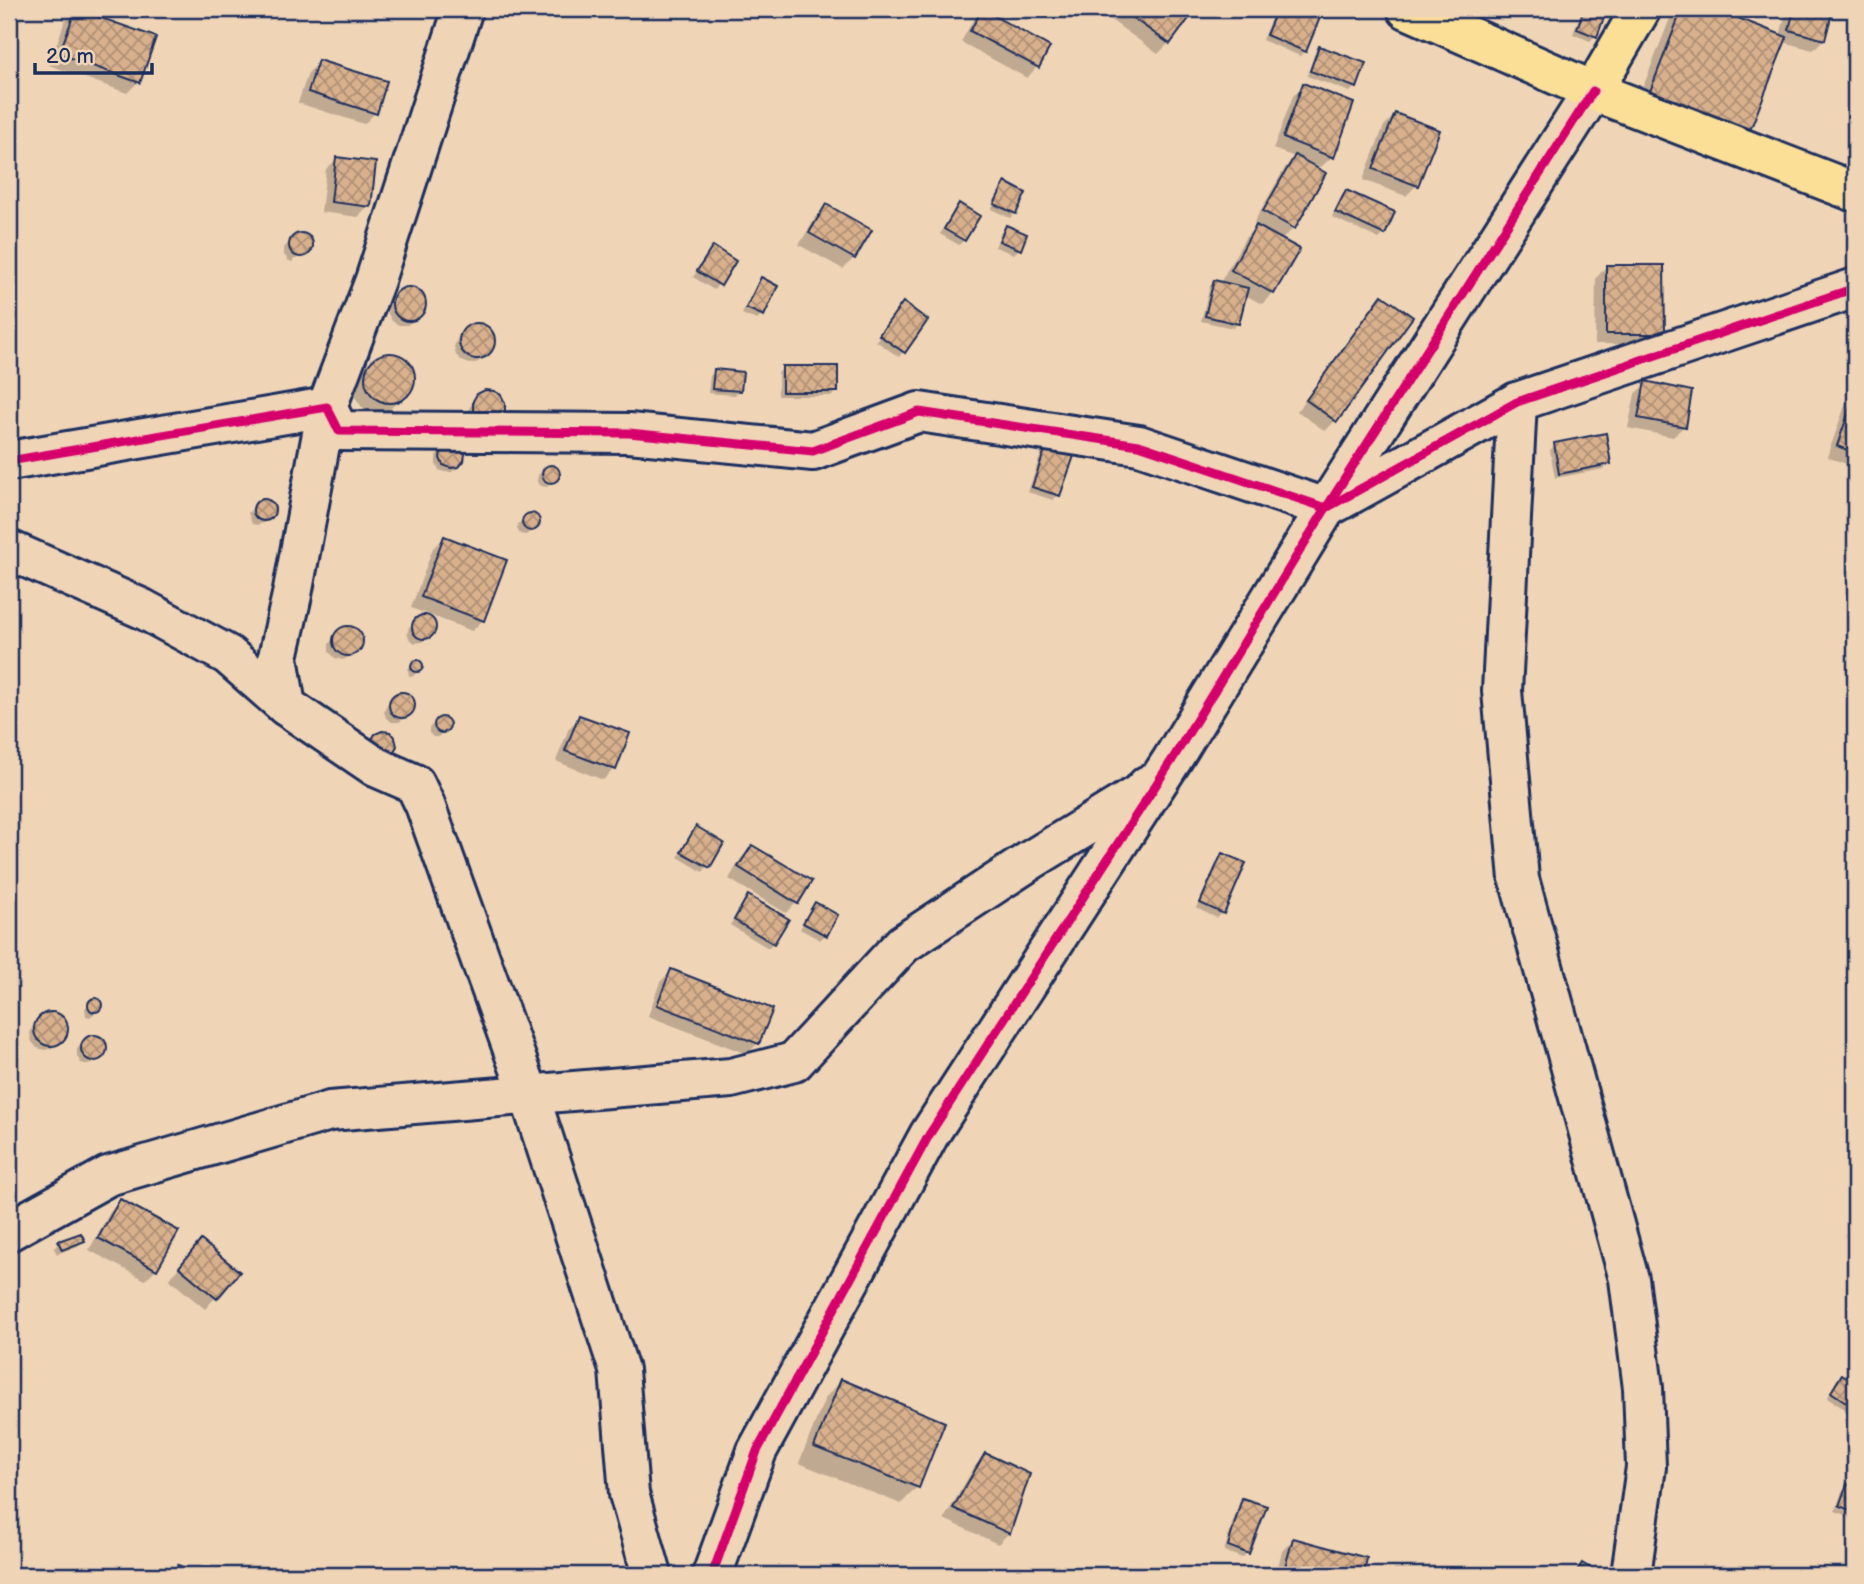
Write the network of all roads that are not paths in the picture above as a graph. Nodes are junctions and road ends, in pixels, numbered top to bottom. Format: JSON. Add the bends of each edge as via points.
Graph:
{"nodes":[{"id":1,"x":463,"y":9,"type":"edge"},
{"id":2,"x":1407,"y":9,"type":"edge"},
{"id":3,"x":1641,"y":9,"type":"edge"},
{"id":4,"x":1593,"y":91,"type":"junction"},
{"id":5,"x":1855,"y":192,"type":"edge"},
{"id":6,"x":1855,"y":288,"type":"edge"},
{"id":7,"x":1517,"y":402,"type":"junction"},
{"id":8,"x":327,"y":407,"type":"junction"},
{"id":9,"x":9,"y":461,"type":"edge"},
{"id":10,"x":1326,"y":508,"type":"junction"},
{"id":11,"x":9,"y":550,"type":"edge"},
{"id":12,"x":286,"y":706,"type":"junction"},
{"id":13,"x":1172,"y":760,"type":"junction"},
{"id":14,"x":528,"y":1094,"type":"junction"},
{"id":15,"x":108,"y":1176,"type":"junction"},
{"id":16,"x":9,"y":1217,"type":"edge"},
{"id":17,"x":9,"y":1231,"type":"edge"},
{"id":18,"x":652,"y":1575,"type":"edge"},
{"id":19,"x":712,"y":1575,"type":"edge"},
{"id":20,"x":1632,"y":1575,"type":"edge"}],
"edges":[{"from":1,"to":8,"type":"street","via":[[375,280]]},
{"from":2,"to":4,"type":"main road"},
{"from":3,"to":4,"type":"main road"},
{"from":4,"to":5,"type":"main road"},
{"from":4,"to":10,"type":"street"},
{"from":6,"to":7,"type":"street"},
{"from":7,"to":10,"type":"street"},
{"from":7,"to":20,"type":"street","via":[[1502,691],[1519,878],[1629,1279],[1643,1388],[1646,1467]]},
{"from":8,"to":9,"type":"street"},
{"from":8,"to":10,"type":"street","via":[[339,431],[629,433],[813,451],[919,412],[1139,445]]},
{"from":8,"to":12,"type":"street","via":[[278,657]]},
{"from":10,"to":13,"type":"street"},
{"from":11,"to":12,"type":"street","via":[[143,609],[228,654]]},
{"from":12,"to":14,"type":"street","via":[[376,767],[415,784]]},
{"from":13,"to":14,"type":"street","via":[[1139,794],[903,944],[793,1062],[731,1077]]},
{"from":13,"to":19,"type":"street","via":[[929,1136],[757,1451]]},
{"from":14,"to":15,"type":"street","via":[[330,1111]]},
{"from":14,"to":18,"type":"street","via":[[618,1370],[629,1494]]},
{"from":15,"to":16,"type":"street"},
{"from":15,"to":17,"type":"street"}]}
